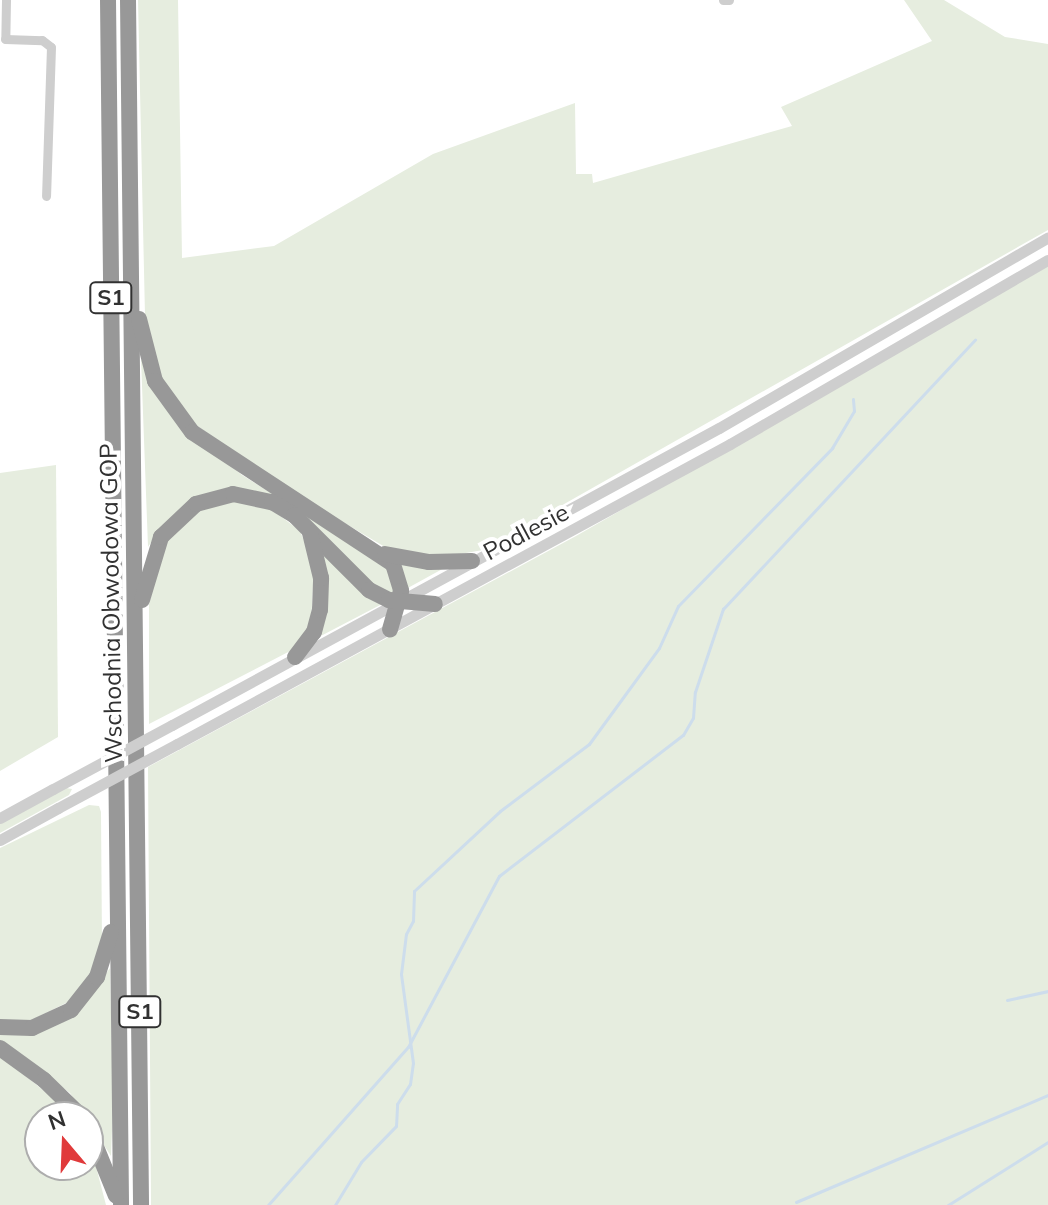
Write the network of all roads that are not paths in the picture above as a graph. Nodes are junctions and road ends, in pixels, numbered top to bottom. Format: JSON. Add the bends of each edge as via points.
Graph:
{"nodes":[{"id":1,"x":6,"y":0,"type":"edge"},
{"id":2,"x":108,"y":0,"type":"edge"},
{"id":3,"x":128,"y":0,"type":"edge"},
{"id":4,"x":46,"y":196,"type":"dead end"},
{"id":5,"x":1048,"y":237,"type":"edge"},
{"id":6,"x":1048,"y":260,"type":"edge"},
{"id":7,"x":131,"y":287,"type":"junction"},
{"id":8,"x":310,"y":531,"type":"junction"},
{"id":9,"x":385,"y":554,"type":"junction"},
{"id":10,"x":472,"y":561,"type":"junction"},
{"id":11,"x":399,"y":601,"type":"junction"},
{"id":12,"x":435,"y":604,"type":"junction"},
{"id":13,"x":390,"y":629,"type":"junction"},
{"id":14,"x":136,"y":633,"type":"junction"},
{"id":15,"x":295,"y":657,"type":"junction"},
{"id":16,"x":0,"y":818,"type":"edge"},
{"id":17,"x":0,"y":840,"type":"edge"},
{"id":18,"x":118,"y":903,"type":"junction"},
{"id":19,"x":0,"y":1027,"type":"edge"},
{"id":20,"x":0,"y":1048,"type":"edge"},
{"id":21,"x":67,"y":1101,"type":"edge"},
{"id":22,"x":104,"y":1166,"type":"edge"},
{"id":23,"x":120,"y":1205,"type":"edge"},
{"id":24,"x":141,"y":1205,"type":"edge"}],
"edges":[{"from":1,"to":4,"type":"street","via":[[5,39],[42,40],[51,47]]},
{"from":2,"to":18,"type":"highway","name":"Wschodnia Obwodowa GOP","number":"S1"},
{"from":3,"to":7,"type":"highway","name":"Wschodnia Obwodowa GOP","number":"S1"},
{"from":5,"to":10,"type":"street","name":"Podlesie","via":[[719,428]]},
{"from":6,"to":12,"type":"street","name":"Podlesie","via":[[730,444]]},
{"from":7,"to":9,"type":"highway","via":[[155,381],[181,421],[227,459]]},
{"from":7,"to":14,"type":"highway","name":"Wschodnia Obwodowa GOP","number":"S1"},
{"from":8,"to":11,"type":"highway","via":[[359,584]]},
{"from":8,"to":14,"type":"highway","via":[[283,508],[249,495],[223,495],[196,504],[155,549]]},
{"from":8,"to":15,"type":"highway","via":[[321,578],[320,610],[314,632]]},
{"from":9,"to":10,"type":"highway","via":[[429,562]]},
{"from":9,"to":11,"type":"highway","via":[[397,573]]},
{"from":10,"to":11,"type":"street","name":"Podlesie"},
{"from":11,"to":12,"type":"highway"},
{"from":11,"to":13,"type":"highway"},
{"from":11,"to":15,"type":"street","name":"Podlesie"},
{"from":12,"to":13,"type":"street","name":"Podlesie"},
{"from":13,"to":17,"type":"street","name":"Podlesie","bridge":true},
{"from":14,"to":24,"type":"highway","name":"Wschodnia Obwodowa GOP","number":"S1"},
{"from":15,"to":16,"type":"street","name":"Podlesie","bridge":true},
{"from":18,"to":19,"type":"highway","via":[[105,959],[85,997],[42,1025]]},
{"from":18,"to":23,"type":"highway","name":"Wschodnia Obwodowa GOP","number":"S1"},
{"from":20,"to":21,"type":"highway"},
{"from":22,"to":23,"type":"highway"}]}
